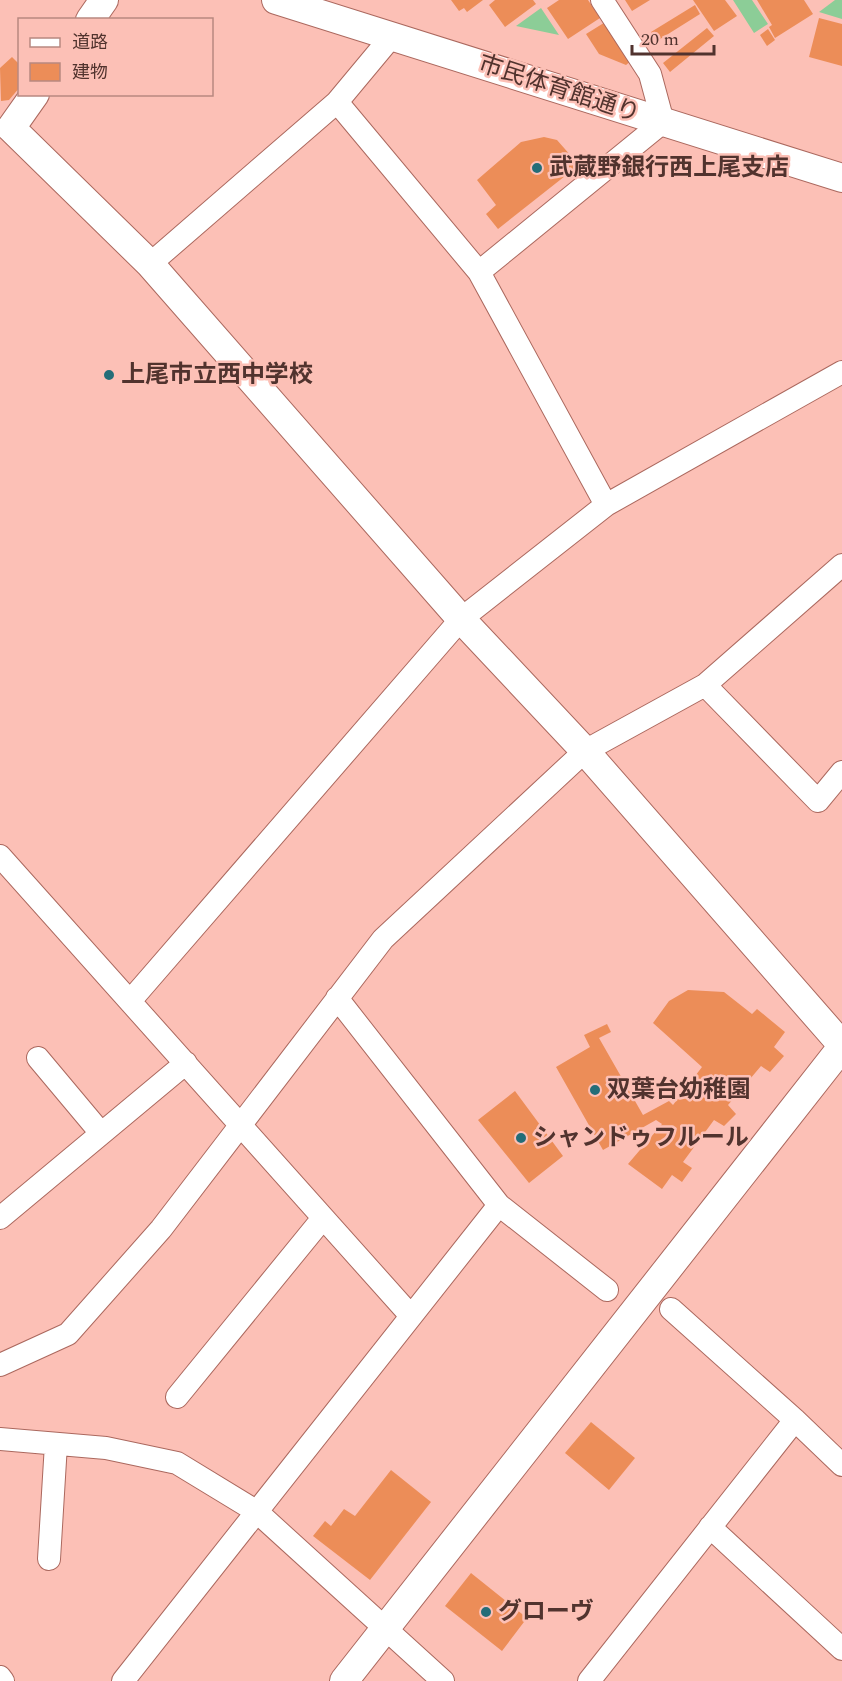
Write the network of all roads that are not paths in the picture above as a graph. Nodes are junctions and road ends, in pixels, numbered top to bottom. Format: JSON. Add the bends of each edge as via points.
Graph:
{"nodes":[{"id":1,"x":104,"y":0,"type":"edge"},
{"id":2,"x":276,"y":0,"type":"edge"},
{"id":3,"x":602,"y":0,"type":"edge"},
{"id":4,"x":91,"y":18,"type":"edge"},
{"id":5,"x":392,"y":36,"type":"junction"},
{"id":6,"x":33,"y":96,"type":"edge"},
{"id":7,"x":337,"y":102,"type":"junction"},
{"id":8,"x":5,"y":122,"type":"edge"},
{"id":9,"x":663,"y":122,"type":"junction"},
{"id":10,"x":842,"y":178,"type":"edge"},
{"id":11,"x":150,"y":264,"type":"junction"},
{"id":12,"x":479,"y":272,"type":"junction"},
{"id":13,"x":842,"y":372,"type":"edge"},
{"id":14,"x":606,"y":505,"type":"junction"},
{"id":15,"x":839,"y":572,"type":"edge"},
{"id":16,"x":460,"y":619,"type":"junction"},
{"id":17,"x":705,"y":685,"type":"junction"},
{"id":18,"x":585,"y":751,"type":"junction"},
{"id":19,"x":842,"y":772,"type":"edge"},
{"id":20,"x":0,"y":856,"type":"edge"},
{"id":21,"x":337,"y":998,"type":"junction"},
{"id":22,"x":130,"y":1000,"type":"junction"},
{"id":23,"x":842,"y":1046,"type":"edge"},
{"id":24,"x":39,"y":1058,"type":"dead end"},
{"id":25,"x":186,"y":1063,"type":"junction"},
{"id":26,"x":240,"y":1124,"type":"junction"},
{"id":27,"x":100,"y":1132,"type":"junction"},
{"id":28,"x":499,"y":1205,"type":"junction"},
{"id":29,"x":0,"y":1218,"type":"edge"},
{"id":30,"x":323,"y":1218,"type":"junction"},
{"id":31,"x":607,"y":1290,"type":"dead end"},
{"id":32,"x":671,"y":1309,"type":"dead end"},
{"id":33,"x":411,"y":1316,"type":"junction"},
{"id":34,"x":0,"y":1365,"type":"edge"},
{"id":35,"x":177,"y":1397,"type":"dead end"},
{"id":36,"x":795,"y":1420,"type":"junction"},
{"id":37,"x":0,"y":1438,"type":"edge"},
{"id":38,"x":56,"y":1444,"type":"junction"},
{"id":39,"x":842,"y":1465,"type":"edge"},
{"id":40,"x":256,"y":1511,"type":"junction"},
{"id":41,"x":710,"y":1527,"type":"junction"},
{"id":42,"x":49,"y":1559,"type":"dead end"},
{"id":43,"x":386,"y":1629,"type":"junction"},
{"id":44,"x":842,"y":1649,"type":"edge"},
{"id":45,"x":0,"y":1677,"type":"edge"},
{"id":46,"x":3,"y":1681,"type":"edge"},
{"id":47,"x":123,"y":1681,"type":"edge"},
{"id":48,"x":344,"y":1681,"type":"edge"},
{"id":49,"x":442,"y":1681,"type":"edge"},
{"id":50,"x":589,"y":1681,"type":"edge"}],
"edges":[{"from":1,"to":4,"type":"street"},
{"from":2,"to":5,"type":"street","name":"市民体育館通り"},
{"from":3,"to":9,"type":"street","via":[[650,74]]},
{"from":5,"to":7,"type":"street"},
{"from":5,"to":9,"type":"street","name":"市民体育館通り"},
{"from":6,"to":8,"type":"street"},
{"from":7,"to":11,"type":"street"},
{"from":7,"to":12,"type":"street"},
{"from":8,"to":11,"type":"street"},
{"from":9,"to":10,"type":"street","name":"市民体育館通り"},
{"from":9,"to":12,"type":"street"},
{"from":11,"to":16,"type":"street"},
{"from":12,"to":14,"type":"street"},
{"from":13,"to":14,"type":"street"},
{"from":14,"to":16,"type":"street"},
{"from":15,"to":17,"type":"street"},
{"from":16,"to":18,"type":"street"},
{"from":16,"to":22,"type":"street"},
{"from":17,"to":18,"type":"street"},
{"from":17,"to":19,"type":"street","via":[[818,801]]},
{"from":18,"to":21,"type":"street","via":[[383,939]]},
{"from":18,"to":23,"type":"street"},
{"from":20,"to":22,"type":"street"},
{"from":21,"to":26,"type":"street"},
{"from":21,"to":28,"type":"street"},
{"from":22,"to":25,"type":"street"},
{"from":23,"to":43,"type":"street"},
{"from":24,"to":27,"type":"street"},
{"from":25,"to":26,"type":"street"},
{"from":25,"to":27,"type":"street"},
{"from":26,"to":30,"type":"street"},
{"from":26,"to":34,"type":"street","via":[[161,1229],[68,1334]]},
{"from":27,"to":29,"type":"street"},
{"from":28,"to":31,"type":"street"},
{"from":28,"to":33,"type":"street"},
{"from":30,"to":33,"type":"street"},
{"from":30,"to":35,"type":"street"},
{"from":32,"to":36,"type":"street"},
{"from":33,"to":40,"type":"street"},
{"from":36,"to":39,"type":"street"},
{"from":36,"to":41,"type":"street"},
{"from":37,"to":38,"type":"street"},
{"from":38,"to":40,"type":"street","via":[[106,1448],[177,1463]]},
{"from":38,"to":42,"type":"street"},
{"from":40,"to":43,"type":"street"},
{"from":40,"to":47,"type":"street"},
{"from":41,"to":44,"type":"street"},
{"from":41,"to":50,"type":"street"},
{"from":43,"to":48,"type":"street"},
{"from":43,"to":49,"type":"street"},
{"from":45,"to":46,"type":"street"}]}
